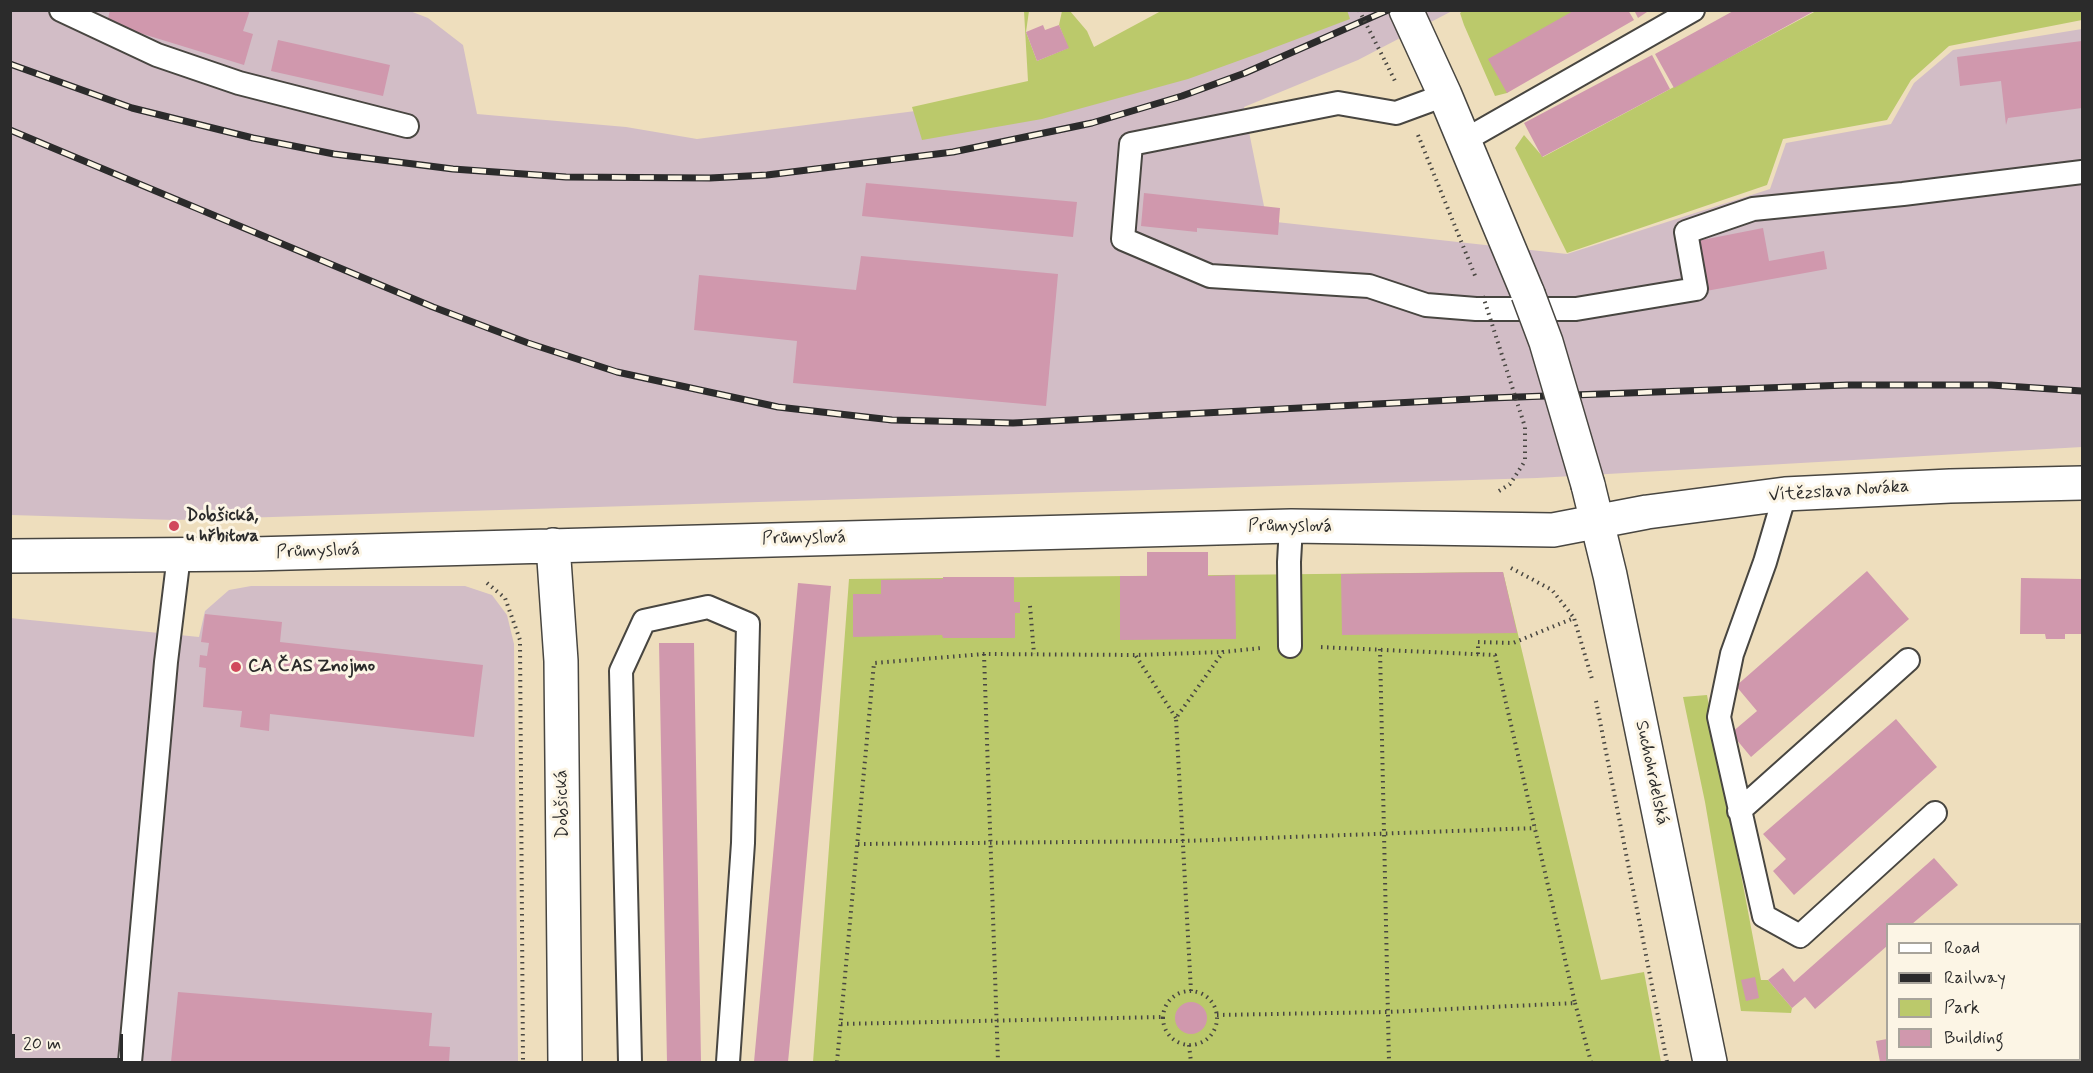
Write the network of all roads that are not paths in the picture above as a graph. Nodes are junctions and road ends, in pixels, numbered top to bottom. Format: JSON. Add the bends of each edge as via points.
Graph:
{"nodes":[{"id":1,"x":61,"y":10,"type":"edge"},
{"id":2,"x":1406,"y":10,"type":"edge"},
{"id":3,"x":1693,"y":10,"type":"edge"},
{"id":4,"x":1445,"y":95,"type":"junction"},
{"id":5,"x":407,"y":126,"type":"dead end"},
{"id":6,"x":1465,"y":140,"type":"junction"},
{"id":7,"x":2082,"y":172,"type":"edge"},
{"id":8,"x":2082,"y":483,"type":"edge"},
{"id":9,"x":1785,"y":494,"type":"junction"},
{"id":10,"x":1598,"y":523,"type":"junction"},
{"id":11,"x":1292,"y":526,"type":"junction"},
{"id":12,"x":553,"y":545,"type":"junction"},
{"id":13,"x":179,"y":555,"type":"junction"},
{"id":14,"x":10,"y":556,"type":"edge"},
{"id":15,"x":1290,"y":645,"type":"road end"},
{"id":16,"x":1908,"y":660,"type":"dead end"},
{"id":17,"x":1739,"y":811,"type":"junction"},
{"id":18,"x":1935,"y":813,"type":"dead end"},
{"id":19,"x":130,"y":1062,"type":"edge"},
{"id":20,"x":565,"y":1062,"type":"edge"},
{"id":21,"x":630,"y":1062,"type":"edge"},
{"id":22,"x":728,"y":1062,"type":"edge"},
{"id":23,"x":1710,"y":1062,"type":"edge"}],
"edges":[{"from":1,"to":5,"type":"lane","via":[[157,55],[239,83]]},
{"from":2,"to":4,"type":"street","name":"Suchohrdelská"},
{"from":3,"to":6,"type":"lane"},
{"from":4,"to":6,"type":"street","name":"Suchohrdelská"},
{"from":4,"to":7,"type":"lane","via":[[1396,113],[1338,103],[1131,144],[1124,239],[1210,276],[1369,286],[1426,305],[1466,309],[1576,309],[1696,289],[1686,232],[1753,209]]},
{"from":6,"to":10,"type":"street","name":"Suchohrdelská","bridge":true,"via":[[1528,294],[1566,407]]},
{"from":8,"to":9,"type":"street","name":"Vítězslava Nováka"},
{"from":9,"to":10,"type":"street","name":"Vítězslava Nováka","via":[[1647,512]]},
{"from":9,"to":17,"type":"lane","via":[[1732,654],[1719,717]]},
{"from":10,"to":11,"type":"street","name":"Průmyslová","via":[[1553,530]]},
{"from":10,"to":23,"type":"street","name":"Suchohrdelská"},
{"from":11,"to":12,"type":"street","name":"Průmyslová"},
{"from":11,"to":15,"type":"lane"},
{"from":12,"to":13,"type":"street","name":"Průmyslová"},
{"from":12,"to":20,"type":"street","name":"Dobšická","via":[[561,661]]},
{"from":13,"to":14,"type":"street","name":"Průmyslová"},
{"from":13,"to":19,"type":"lane"},
{"from":16,"to":17,"type":"lane"},
{"from":17,"to":18,"type":"lane","via":[[1764,916],[1800,936]]},
{"from":21,"to":22,"type":"lane","via":[[621,671],[644,621],[708,607],[748,624],[743,843]]}]}
